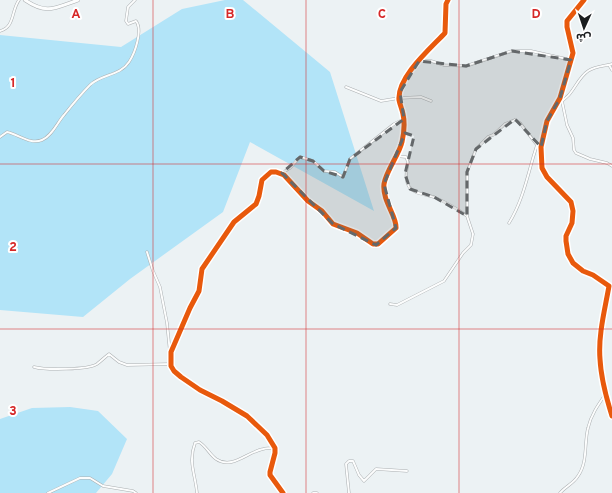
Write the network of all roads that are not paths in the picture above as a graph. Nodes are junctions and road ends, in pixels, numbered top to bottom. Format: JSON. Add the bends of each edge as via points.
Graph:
{"nodes":[{"id":1,"x":19,"y":0,"type":"edge"},
{"id":2,"x":25,"y":0,"type":"edge"},
{"id":3,"x":78,"y":0,"type":"edge"},
{"id":4,"x":135,"y":0,"type":"edge"},
{"id":5,"x":448,"y":0,"type":"edge"},
{"id":6,"x":584,"y":0,"type":"edge"},
{"id":7,"x":0,"y":31,"type":"edge"},
{"id":8,"x":419,"y":60,"type":"junction"},
{"id":9,"x":571,"y":60,"type":"junction"},
{"id":10,"x":611,"y":64,"type":"edge"},
{"id":11,"x":612,"y":70,"type":"edge"},
{"id":12,"x":346,"y":87,"type":"dead end"},
{"id":13,"x":399,"y":98,"type":"junction"},
{"id":14,"x":431,"y":101,"type":"dead end"},
{"id":15,"x":562,"y":101,"type":"junction"},
{"id":16,"x":557,"y":103,"type":"junction"},
{"id":17,"x":404,"y":119,"type":"junction"},
{"id":18,"x":0,"y":137,"type":"edge"},
{"id":19,"x":537,"y":145,"type":"junction"},
{"id":20,"x":541,"y":147,"type":"junction"},
{"id":21,"x":396,"y":156,"type":"junction"},
{"id":22,"x":612,"y":166,"type":"edge"},
{"id":23,"x":282,"y":173,"type":"junction"},
{"id":24,"x":467,"y":216,"type":"junction"},
{"id":25,"x":509,"y":223,"type":"dead end"},
{"id":26,"x":147,"y":252,"type":"dead end"},
{"id":27,"x":390,"y":304,"type":"dead end"},
{"id":28,"x":171,"y":362,"type":"junction"},
{"id":29,"x":34,"y":367,"type":"dead end"},
{"id":30,"x":605,"y":394,"type":"junction"},
{"id":31,"x":612,"y":416,"type":"edge"},
{"id":32,"x":275,"y":448,"type":"junction"},
{"id":33,"x":407,"y":471,"type":"dead end"},
{"id":34,"x":48,"y":493,"type":"edge"},
{"id":35,"x":136,"y":493,"type":"edge"},
{"id":36,"x":197,"y":493,"type":"edge"},
{"id":37,"x":283,"y":493,"type":"edge"},
{"id":38,"x":313,"y":493,"type":"edge"},
{"id":39,"x":317,"y":493,"type":"edge"},
{"id":40,"x":349,"y":493,"type":"edge"},
{"id":41,"x":560,"y":493,"type":"edge"}],
"edges":[{"from":1,"to":7,"type":"street","via":[[10,25]]},
{"from":2,"to":3,"type":"street","via":[[40,8],[50,9]]},
{"from":4,"to":18,"type":"street","via":[[128,7],[126,21],[128,24],[136,21],[139,32],[127,66],[92,84],[44,140],[32,141],[7,132]]},
{"from":5,"to":8,"type":"street","via":[[445,33]]},
{"from":6,"to":9,"type":"street","via":[[567,21]]},
{"from":8,"to":9,"type":"street","via":[[466,66],[512,51]]},
{"from":8,"to":13,"type":"street","via":[[404,82]]},
{"from":9,"to":16,"type":"street"},
{"from":10,"to":11,"type":"street"},
{"from":10,"to":15,"type":"street","via":[[587,72]]},
{"from":12,"to":13,"type":"street","via":[[381,101]]},
{"from":13,"to":14,"type":"street","via":[[421,97]]},
{"from":13,"to":17,"type":"street"},
{"from":15,"to":16,"type":"street"},
{"from":15,"to":22,"type":"street","via":[[576,154]]},
{"from":16,"to":20,"type":"street","via":[[547,120]]},
{"from":17,"to":21,"type":"street","via":[[402,144]]},
{"from":17,"to":23,"type":"street","via":[[350,159],[343,177],[335,172],[324,171],[313,161],[300,157]]},
{"from":19,"to":20,"type":"street"},
{"from":19,"to":24,"type":"street","via":[[520,123],[513,120],[488,137],[476,149],[467,172]]},
{"from":19,"to":25,"type":"street","via":[[522,198]]},
{"from":20,"to":30,"type":"street","via":[[544,173],[571,202],[572,223],[566,236],[568,254],[573,263],[608,286],[599,358]]},
{"from":21,"to":23,"type":"street","via":[[384,184],[386,200],[396,228],[376,245],[370,244],[357,233],[333,224]]},
{"from":21,"to":24,"type":"street","via":[[406,157],[408,162],[405,174],[410,189],[434,197]]},
{"from":23,"to":28,"type":"street","via":[[271,172],[262,180],[256,204],[234,222],[202,269],[199,292],[180,329],[171,352]]},
{"from":24,"to":27,"type":"street","via":[[473,234],[471,245],[444,281],[397,305]]},
{"from":26,"to":28,"type":"street","via":[[160,287]]},
{"from":28,"to":29,"type":"street","via":[[127,365],[109,354],[96,365],[78,368]]},
{"from":28,"to":32,"type":"street","via":[[174,371],[194,386],[246,416],[267,435]]},
{"from":30,"to":31,"type":"street"},
{"from":30,"to":41,"type":"street","via":[[588,427],[586,454],[579,476]]},
{"from":32,"to":36,"type":"street","via":[[263,449],[231,463],[224,463],[215,459],[205,446],[199,442],[195,443],[191,463]]},
{"from":32,"to":37,"type":"street","via":[[270,475]]},
{"from":33,"to":40,"type":"street","via":[[376,470],[364,481],[353,461],[349,461],[346,464]]},
{"from":34,"to":35,"type":"street","via":[[80,478],[90,478],[103,486]]},
{"from":38,"to":39,"type":"street"}]}
